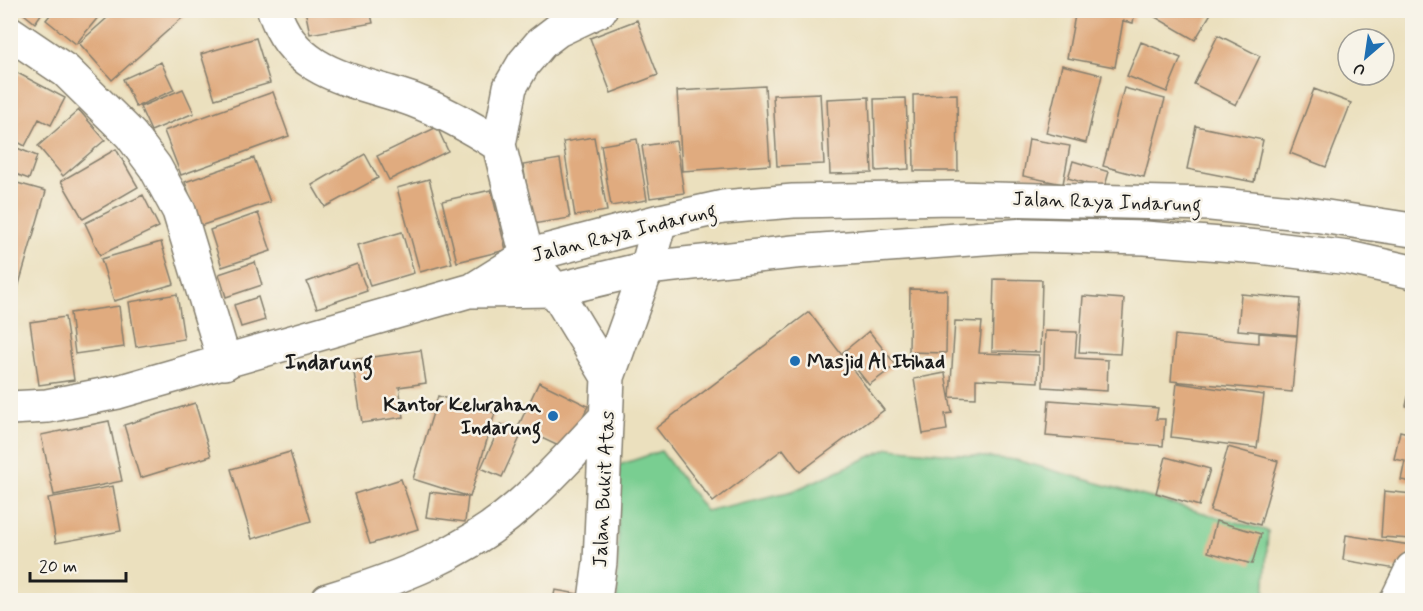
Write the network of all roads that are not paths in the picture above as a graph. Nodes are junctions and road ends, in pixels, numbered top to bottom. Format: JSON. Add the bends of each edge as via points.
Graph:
{"nodes":[{"id":1,"x":274,"y":10,"type":"edge"},
{"id":2,"x":600,"y":10,"type":"edge"},
{"id":3,"x":10,"y":33,"type":"edge"},
{"id":4,"x":499,"y":145,"type":"junction"},
{"id":5,"x":660,"y":221,"type":"junction"},
{"id":6,"x":1413,"y":230,"type":"edge"},
{"id":7,"x":527,"y":256,"type":"junction"},
{"id":8,"x":647,"y":267,"type":"junction"},
{"id":9,"x":1413,"y":272,"type":"edge"},
{"id":10,"x":555,"y":290,"type":"junction"},
{"id":11,"x":470,"y":291,"type":"junction"},
{"id":12,"x":225,"y":363,"type":"junction"},
{"id":13,"x":608,"y":377,"type":"junction"},
{"id":14,"x":10,"y":408,"type":"edge"},
{"id":15,"x":607,"y":416,"type":"junction"},
{"id":16,"x":1413,"y":569,"type":"edge"},
{"id":17,"x":328,"y":600,"type":"edge"},
{"id":18,"x":595,"y":600,"type":"edge"},
{"id":19,"x":1397,"y":600,"type":"edge"}],
"edges":[{"from":1,"to":4,"type":"main road","via":[[290,44],[309,62],[331,74],[457,118]]},
{"from":2,"to":4,"type":"main road","via":[[558,30],[524,63],[510,87]]},
{"from":3,"to":12,"type":"main road","via":[[66,71],[131,135],[155,167],[179,211]]},
{"from":4,"to":7,"type":"main road"},
{"from":5,"to":6,"type":"main road","name":"Jalan Raya Indarung","via":[[723,207],[793,201],[953,198],[1211,204]]},
{"from":5,"to":7,"type":"main road","name":"Jalan Raya Indarung"},
{"from":5,"to":8,"type":"main road"},
{"from":7,"to":10,"type":"main road"},
{"from":7,"to":11,"type":"main road","name":"Jalan Raya Indarung"},
{"from":8,"to":9,"type":"main road","name":"Jalan Raya Indarung","via":[[1026,235],[1145,238],[1259,247],[1349,258]]},
{"from":8,"to":10,"type":"main road","name":"Jalan Raya Indarung"},
{"from":8,"to":13,"type":"main road"},
{"from":10,"to":11,"type":"main road","name":"Jalan Raya Indarung"},
{"from":10,"to":13,"type":"main road"},
{"from":11,"to":12,"type":"main road"},
{"from":12,"to":14,"type":"main road","via":[[117,392],[47,406]]},
{"from":13,"to":15,"type":"main road","name":"Jalan Bukit Atas"},
{"from":15,"to":17,"type":"main road","via":[[520,506],[484,533],[406,574]]},
{"from":15,"to":18,"type":"main road","name":"Jalan Bukit Atas"},
{"from":16,"to":19,"type":"main road"}]}
